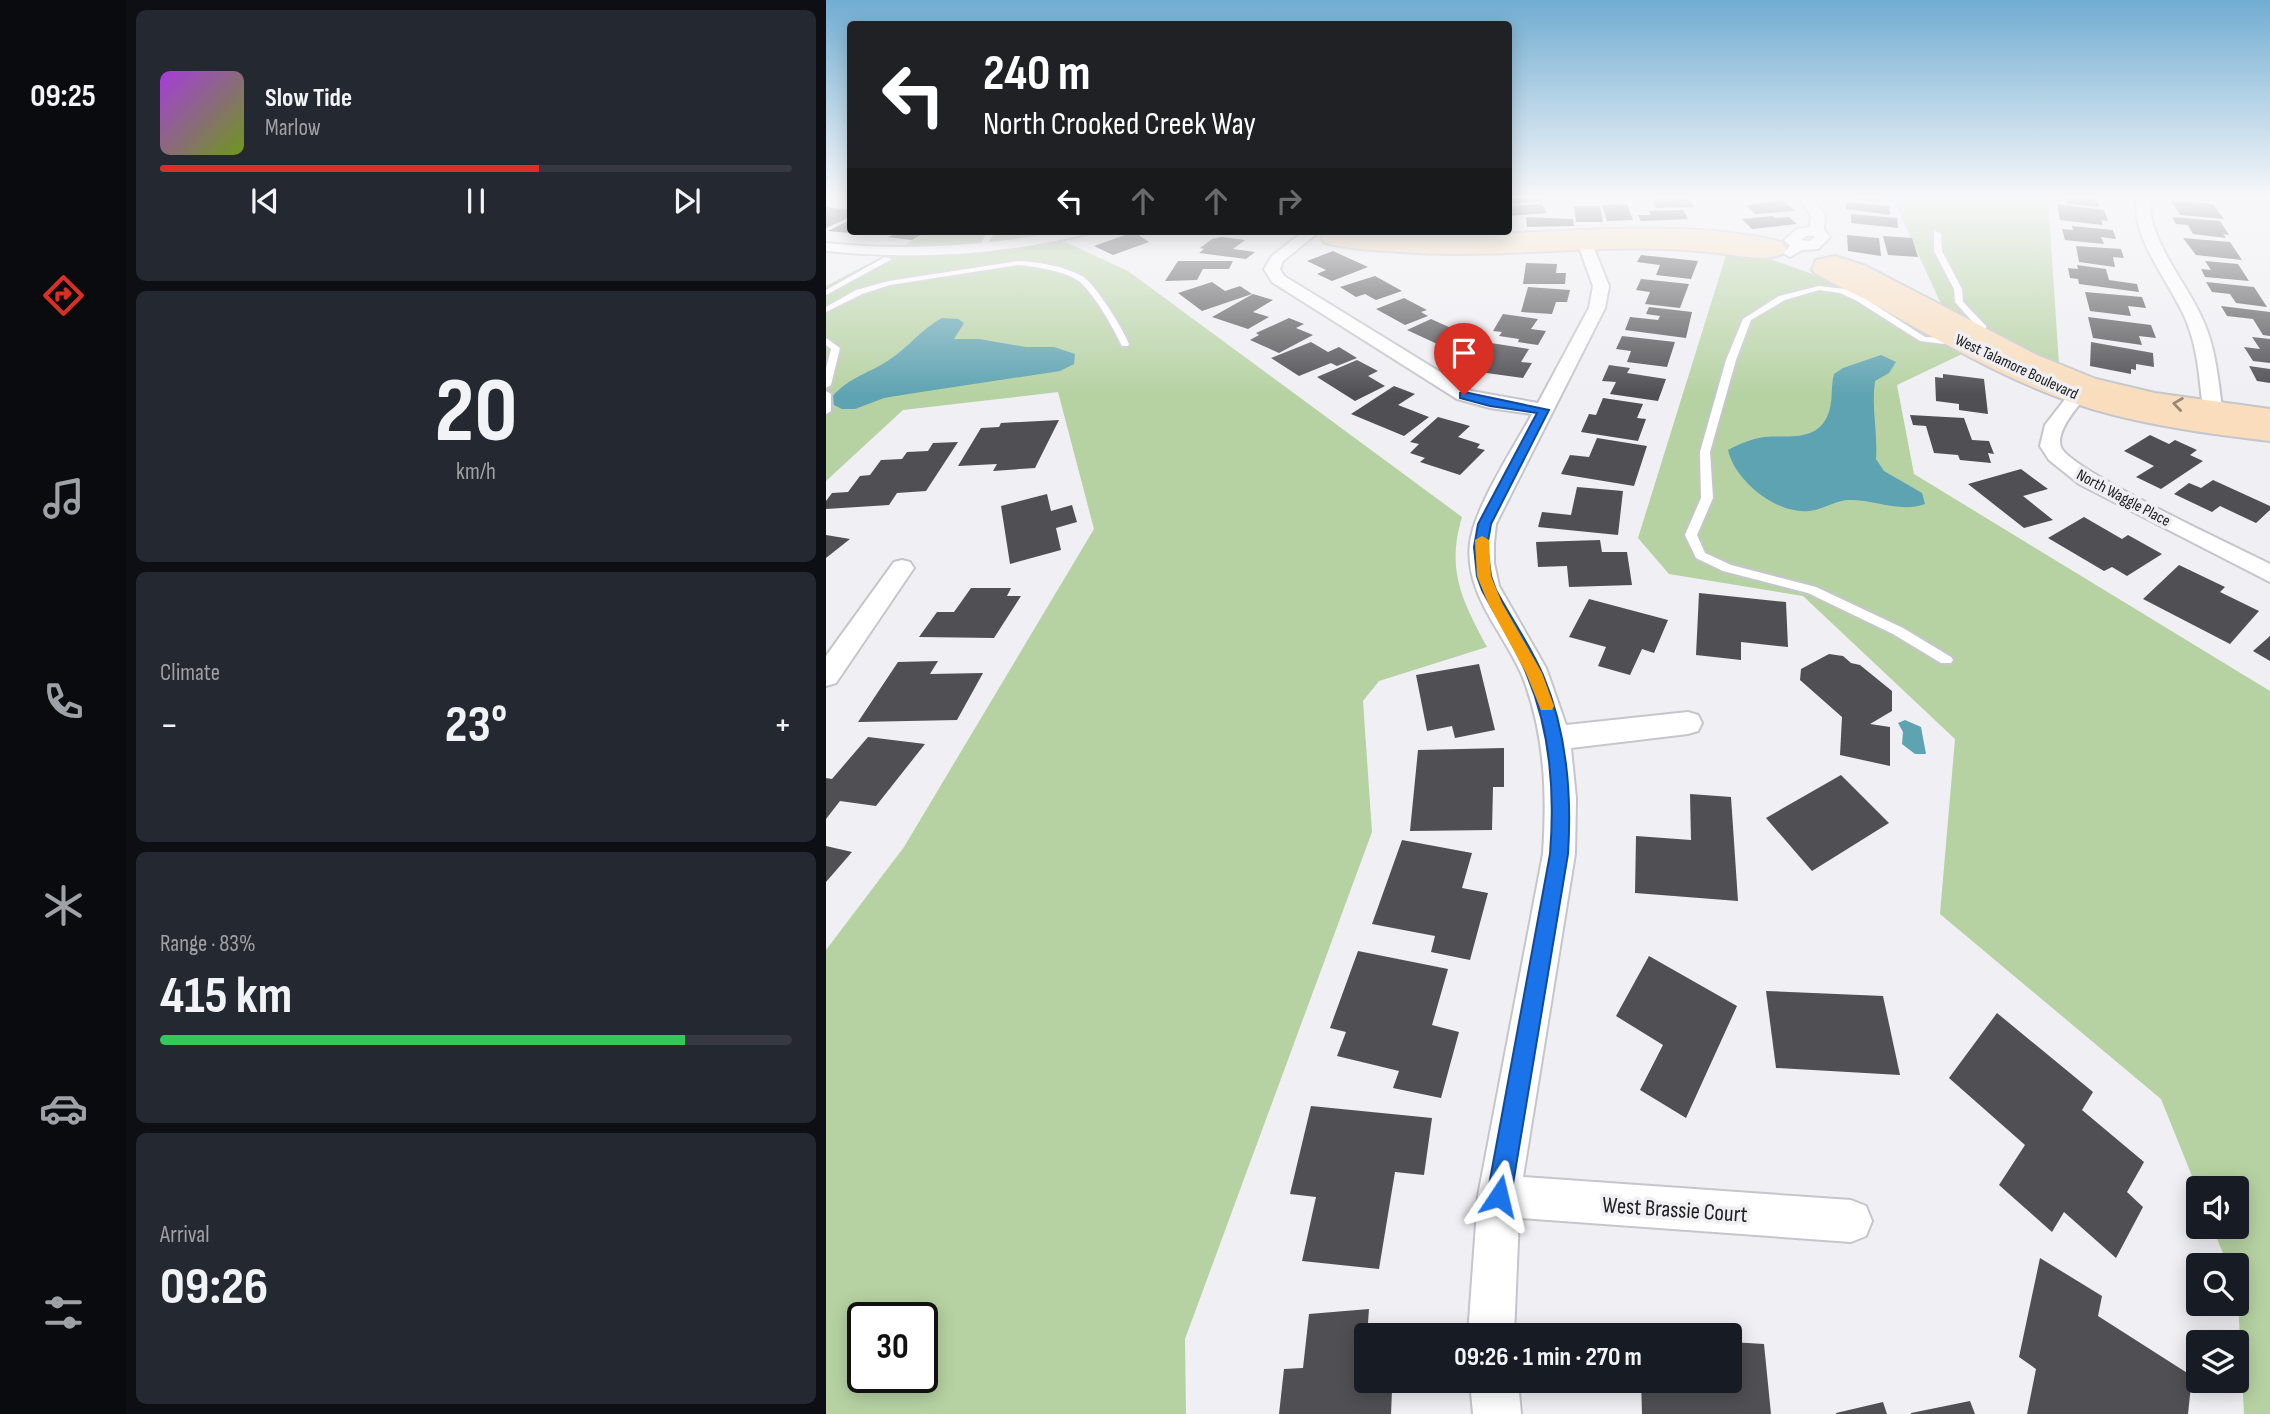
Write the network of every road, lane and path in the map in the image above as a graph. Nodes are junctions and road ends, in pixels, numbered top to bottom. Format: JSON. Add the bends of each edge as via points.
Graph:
{"nodes":[{"id":1,"x":881,"y":263,"type":"edge"},
{"id":2,"x":1274,"y":263,"type":"edge"},
{"id":3,"x":1592,"y":263,"type":"edge"},
{"id":4,"x":1838,"y":263,"type":"edge"},
{"id":5,"x":1944,"y":263,"type":"edge"},
{"id":6,"x":2165,"y":263,"type":"edge"},
{"id":7,"x":826,"y":293,"type":"edge"},
{"id":8,"x":826,"y":310,"type":"edge"},
{"id":9,"x":1983,"y":328,"type":"dead end"},
{"id":10,"x":826,"y":341,"type":"edge"},
{"id":11,"x":1944,"y":341,"type":"dead end"},
{"id":12,"x":1125,"y":344,"type":"dead end"},
{"id":13,"x":826,"y":385,"type":"edge"},
{"id":14,"x":2083,"y":390,"type":"junction"},
{"id":15,"x":826,"y":394,"type":"edge"},
{"id":16,"x":1544,"y":410,"type":"junction"},
{"id":17,"x":826,"y":411,"type":"edge"},
{"id":18,"x":2270,"y":416,"type":"edge"},
{"id":19,"x":2213,"y":417,"type":"junction"},
{"id":20,"x":2270,"y":433,"type":"edge"},
{"id":21,"x":902,"y":568,"type":"dead end"},
{"id":22,"x":2270,"y":574,"type":"edge"},
{"id":23,"x":1945,"y":660,"type":"dead end"},
{"id":24,"x":826,"y":676,"type":"edge"},
{"id":25,"x":1688,"y":723,"type":"dead end"},
{"id":26,"x":1555,"y":738,"type":"junction"},
{"id":27,"x":1499,"y":1196,"type":"junction"},
{"id":28,"x":1851,"y":1221,"type":"dead end"},
{"id":29,"x":1492,"y":1323,"type":"edge"},
{"id":30,"x":1495,"y":1393,"type":"edge"},
{"id":31,"x":1497,"y":1414,"type":"edge"}],
"edges":[{"from":1,"to":7,"type":"lane"},
{"from":2,"to":16,"type":"street","via":[[1278,279],[1464,395]]},
{"from":3,"to":16,"type":"street","via":[[1601,286],[1597,308]]},
{"from":4,"to":14,"type":"street","name":"West Talamore Boulevard"},
{"from":5,"to":9,"type":"lane","via":[[1958,289],[1959,302]]},
{"from":6,"to":19,"type":"street","via":[[2197,326]]},
{"from":8,"to":12,"type":"lane","via":[[889,282],[1017,263],[1039,264],[1082,279],[1118,327]]},
{"from":10,"to":13,"type":"lane","via":[[836,348]]},
{"from":11,"to":23,"type":"lane","via":[[1923,339],[1860,299],[1819,288],[1782,298],[1747,319],[1705,452],[1707,498],[1690,535],[1700,555],[1727,568],[1812,590],[1898,631]]},
{"from":14,"to":19,"type":"street","name":"West Talamore Boulevard"},
{"from":14,"to":22,"type":"street","name":"North Waggle Place","via":[[2054,425],[2050,446],[2056,456],[2087,479]]},
{"from":15,"to":17,"type":"lane"},
{"from":16,"to":26,"type":"street","via":[[1485,524],[1481,547],[1484,576],[1534,673]]},
{"from":18,"to":19,"type":"street","name":"West Talamore Boulevard"},
{"from":19,"to":20,"type":"street","name":"West Talamore Boulevard"},
{"from":21,"to":24,"type":"street"},
{"from":25,"to":26,"type":"street"},
{"from":26,"to":27,"type":"street","via":[[1562,817],[1559,854]]},
{"from":27,"to":28,"type":"street","name":"West Brassie Court"},
{"from":27,"to":29,"type":"street"},
{"from":30,"to":31,"type":"street"}]}
